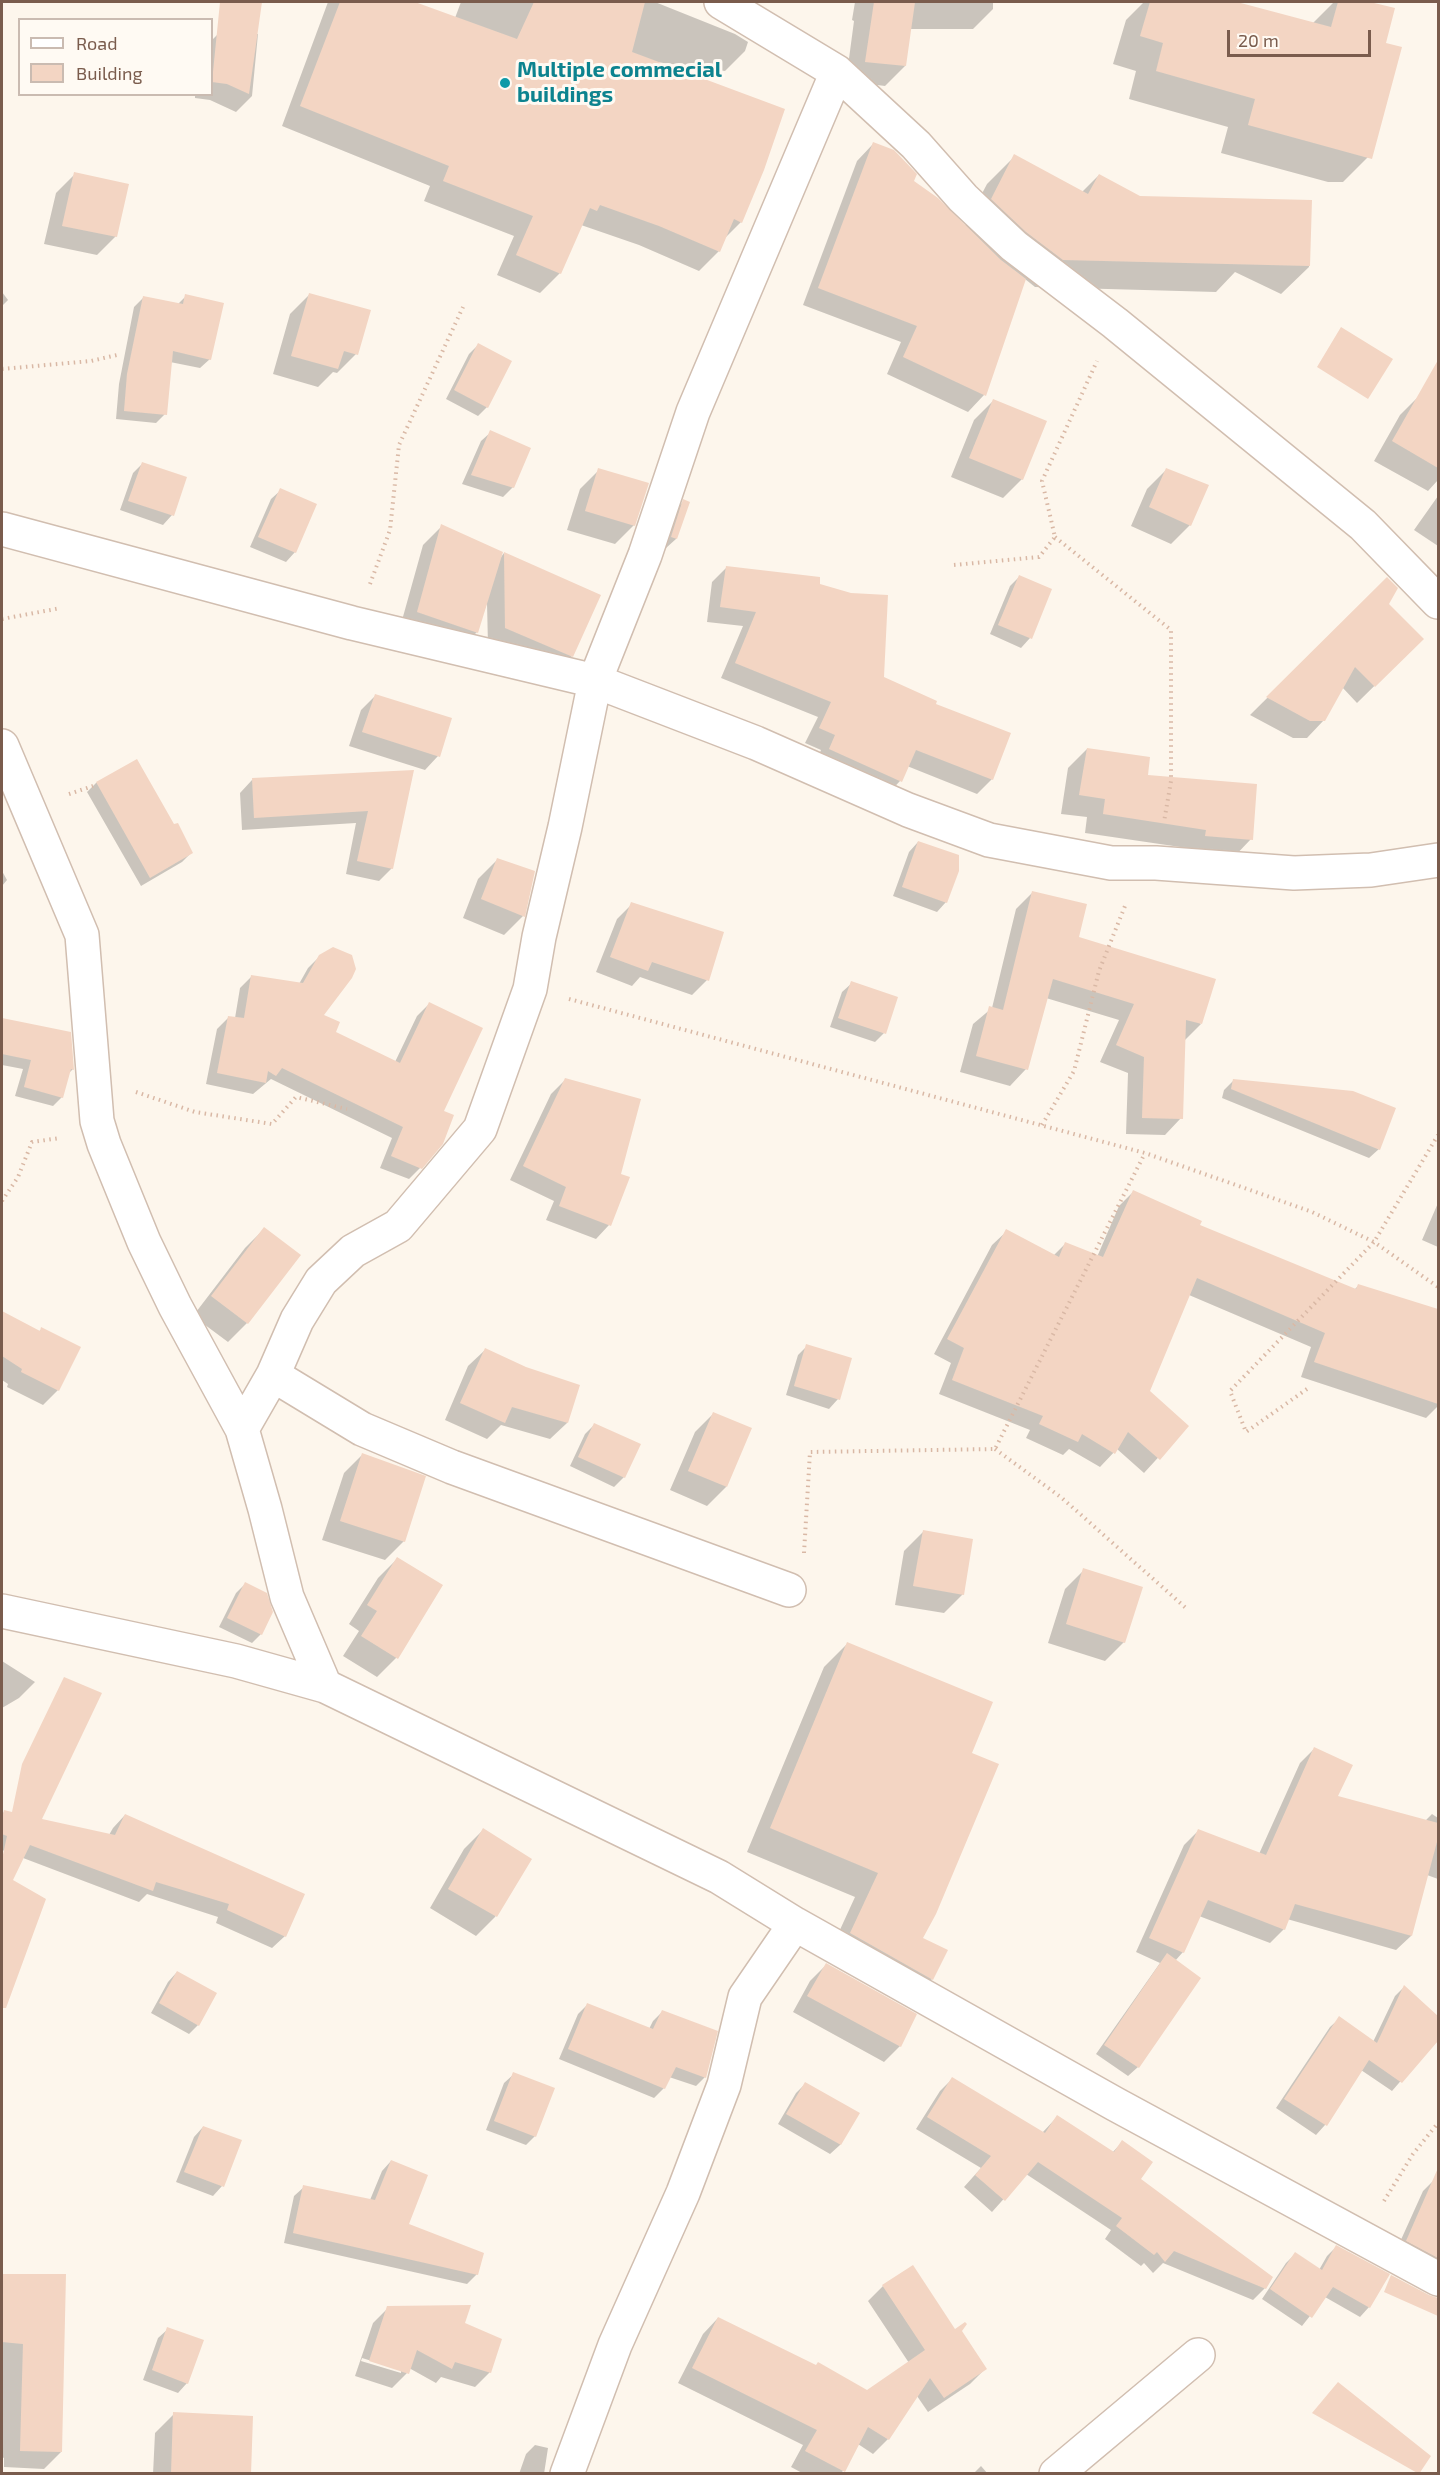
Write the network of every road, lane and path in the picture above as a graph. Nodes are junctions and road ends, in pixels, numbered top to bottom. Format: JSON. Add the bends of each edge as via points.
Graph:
{"nodes":[{"id":1,"x":721,"y":2,"type":"edge"},
{"id":2,"x":837,"y":72,"type":"junction"},
{"id":3,"x":463,"y":307,"type":"dead end"},
{"id":4,"x":1115,"y":323,"type":"junction"},
{"id":5,"x":117,"y":355,"type":"dead end"},
{"id":6,"x":2,"y":369,"type":"edge"},
{"id":7,"x":2,"y":529,"type":"edge"},
{"id":8,"x":1055,"y":537,"type":"junction"},
{"id":9,"x":954,"y":565,"type":"dead end"},
{"id":10,"x":1438,"y":602,"type":"edge"},
{"id":11,"x":61,"y":608,"type":"dead end"},
{"id":12,"x":2,"y":618,"type":"edge"},
{"id":13,"x":352,"y":623,"type":"junction"},
{"id":14,"x":595,"y":681,"type":"junction"},
{"id":15,"x":2,"y":746,"type":"edge"},
{"id":16,"x":1438,"y":860,"type":"edge"},
{"id":17,"x":1156,"y":863,"type":"junction"},
{"id":18,"x":530,"y":989,"type":"junction"},
{"id":19,"x":95,"y":1077,"type":"junction"},
{"id":20,"x":347,"y":1109,"type":"dead end"},
{"id":21,"x":98,"y":1121,"type":"junction"},
{"id":22,"x":1042,"y":1125,"type":"junction"},
{"id":23,"x":1438,"y":1135,"type":"edge"},
{"id":24,"x":1145,"y":1153,"type":"junction"},
{"id":25,"x":2,"y":1201,"type":"edge"},
{"id":26,"x":1374,"y":1242,"type":"junction"},
{"id":27,"x":1438,"y":1287,"type":"edge"},
{"id":28,"x":273,"y":1375,"type":"junction"},
{"id":29,"x":1307,"y":1389,"type":"dead end"},
{"id":30,"x":242,"y":1429,"type":"junction"},
{"id":31,"x":995,"y":1449,"type":"junction"},
{"id":32,"x":789,"y":1590,"type":"joint"},
{"id":33,"x":1187,"y":1609,"type":"dead end"},
{"id":34,"x":2,"y":1611,"type":"edge"},
{"id":35,"x":325,"y":1686,"type":"junction"},
{"id":36,"x":795,"y":1924,"type":"junction"},
{"id":37,"x":1438,"y":2123,"type":"edge"},
{"id":38,"x":1391,"y":2255,"type":"junction"},
{"id":39,"x":1438,"y":2279,"type":"edge"},
{"id":40,"x":1198,"y":2355,"type":"dead end"},
{"id":41,"x":567,"y":2474,"type":"edge"},
{"id":42,"x":1056,"y":2474,"type":"edge"}],
"edges":[{"from":1,"to":2,"type":"street"},
{"from":2,"to":4,"type":"street","via":[[916,145],[963,198],[1014,246]]},
{"from":2,"to":14,"type":"street","via":[[693,412],[645,555]]},
{"from":3,"to":13,"type":"path","via":[[399,445],[390,530]]},
{"from":4,"to":8,"type":"path","via":[[1042,481]]},
{"from":4,"to":10,"type":"street","via":[[1363,525]]},
{"from":5,"to":6,"type":"path"},
{"from":7,"to":13,"type":"street"},
{"from":8,"to":9,"type":"path","via":[[1039,557]]},
{"from":8,"to":17,"type":"path","via":[[1171,630],[1171,781]]},
{"from":11,"to":12,"type":"path"},
{"from":13,"to":14,"type":"street"},
{"from":14,"to":17,"type":"street","via":[[989,840],[1110,863]]},
{"from":14,"to":18,"type":"street"},
{"from":15,"to":19,"type":"street","via":[[82,935]]},
{"from":16,"to":17,"type":"street","via":[[1371,870],[1294,873]]},
{"from":17,"to":22,"type":"path","via":[[1154,881],[1124,906],[1099,971],[1074,1071]]},
{"from":18,"to":22,"type":"path"},
{"from":18,"to":28,"type":"street","via":[[480,1129],[398,1226],[353,1251],[321,1281],[297,1320]]},
{"from":19,"to":20,"type":"path","via":[[195,1112],[272,1124],[296,1097]]},
{"from":19,"to":21,"type":"street"},
{"from":21,"to":25,"type":"path","via":[[77,1136],[32,1142],[18,1177]]},
{"from":21,"to":30,"type":"street","via":[[144,1242]]},
{"from":22,"to":24,"type":"path"},
{"from":23,"to":26,"type":"path"},
{"from":24,"to":26,"type":"path","via":[[1312,1212]]},
{"from":24,"to":31,"type":"path"},
{"from":26,"to":27,"type":"path"},
{"from":26,"to":29,"type":"path","via":[[1230,1392],[1246,1432]]},
{"from":28,"to":30,"type":"street"},
{"from":28,"to":32,"type":"street","via":[[362,1429],[452,1467]]},
{"from":30,"to":35,"type":"street","via":[[287,1597]]},
{"from":31,"to":32,"type":"path","via":[[810,1452],[803,1576]]},
{"from":31,"to":33,"type":"path","via":[[1062,1498]]},
{"from":34,"to":35,"type":"street","via":[[236,1661]]},
{"from":35,"to":36,"type":"street","via":[[719,1877]]},
{"from":36,"to":38,"type":"street"},
{"from":36,"to":41,"type":"street","via":[[745,1997],[724,2085],[615,2345]]},
{"from":37,"to":38,"type":"path","via":[[1383,2202]]},
{"from":38,"to":39,"type":"street"},
{"from":40,"to":42,"type":"street"}]}
